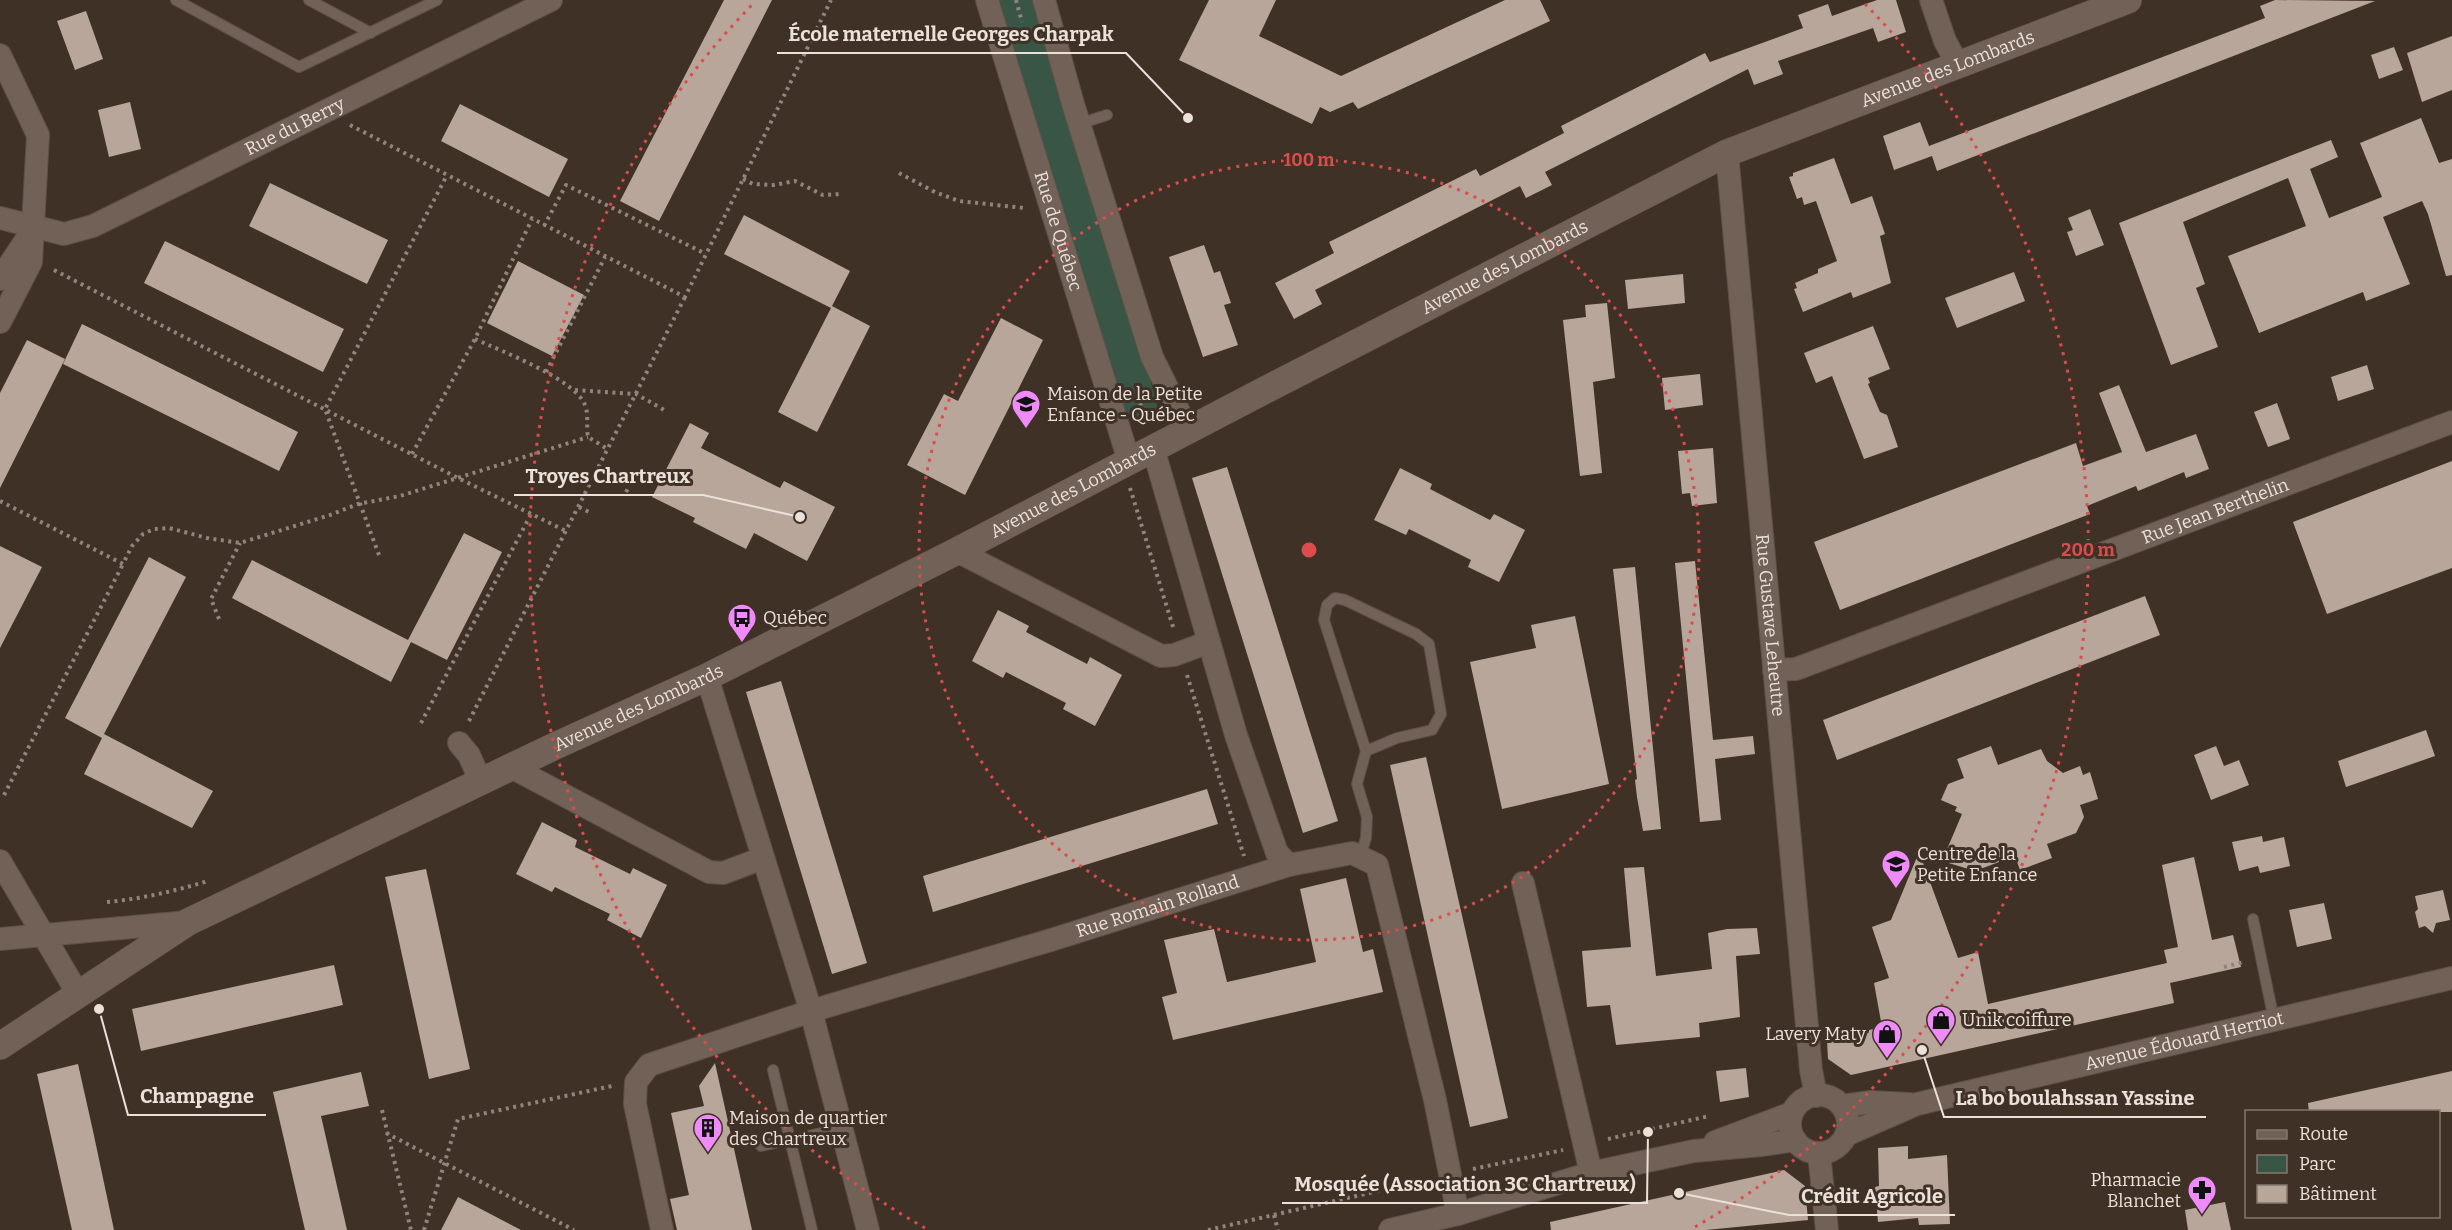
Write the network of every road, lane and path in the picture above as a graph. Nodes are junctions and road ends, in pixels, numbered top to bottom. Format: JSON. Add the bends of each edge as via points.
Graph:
{"nodes":[{"id":1,"x":176,"y":0,"type":"edge"},
{"id":2,"x":309,"y":0,"type":"edge"},
{"id":3,"x":437,"y":0,"type":"edge"},
{"id":4,"x":551,"y":0,"type":"edge"},
{"id":5,"x":831,"y":0,"type":"edge"},
{"id":6,"x":987,"y":0,"type":"edge"},
{"id":7,"x":1044,"y":0,"type":"edge"},
{"id":8,"x":1931,"y":0,"type":"edge"},
{"id":9,"x":2128,"y":0,"type":"edge"},
{"id":10,"x":371,"y":33,"type":"junction"},
{"id":11,"x":0,"y":56,"type":"edge"},
{"id":12,"x":1958,"y":63,"type":"junction"},
{"id":13,"x":338,"y":105,"type":"junction"},
{"id":14,"x":1107,"y":115,"type":"dead end"},
{"id":15,"x":1079,"y":124,"type":"junction"},
{"id":16,"x":1727,"y":153,"type":"junction"},
{"id":17,"x":899,"y":173,"type":"dead end"},
{"id":18,"x":447,"y":175,"type":"junction"},
{"id":19,"x":743,"y":179,"type":"junction"},
{"id":20,"x":842,"y":194,"type":"dead end"},
{"id":21,"x":1021,"y":198,"type":"dead end"},
{"id":22,"x":0,"y":218,"type":"edge"},
{"id":23,"x":532,"y":219,"type":"junction"},
{"id":24,"x":544,"y":226,"type":"junction"},
{"id":25,"x":34,"y":228,"type":"junction"},
{"id":26,"x":706,"y":254,"type":"junction"},
{"id":27,"x":605,"y":257,"type":"junction"},
{"id":28,"x":45,"y":265,"type":"dead end"},
{"id":29,"x":0,"y":279,"type":"edge"},
{"id":30,"x":685,"y":297,"type":"junction"},
{"id":31,"x":0,"y":322,"type":"edge"},
{"id":32,"x":475,"y":339,"type":"junction"},
{"id":33,"x":546,"y":372,"type":"junction"},
{"id":34,"x":1165,"y":384,"type":"junction"},
{"id":35,"x":575,"y":390,"type":"junction"},
{"id":36,"x":636,"y":394,"type":"junction"},
{"id":37,"x":1112,"y":404,"type":"junction"},
{"id":38,"x":325,"y":409,"type":"junction"},
{"id":39,"x":666,"y":411,"type":"dead end"},
{"id":40,"x":2452,"y":422,"type":"edge"},
{"id":41,"x":1188,"y":430,"type":"junction"},
{"id":42,"x":588,"y":437,"type":"junction"},
{"id":43,"x":1153,"y":448,"type":"junction"},
{"id":44,"x":609,"y":450,"type":"junction"},
{"id":45,"x":412,"y":454,"type":"junction"},
{"id":46,"x":1129,"y":461,"type":"junction"},
{"id":47,"x":456,"y":477,"type":"junction"},
{"id":48,"x":632,"y":481,"type":"dead end"},
{"id":49,"x":626,"y":492,"type":"dead end"},
{"id":50,"x":0,"y":501,"type":"edge"},
{"id":51,"x":358,"y":504,"type":"junction"},
{"id":52,"x":579,"y":507,"type":"junction"},
{"id":53,"x":589,"y":512,"type":"dead end"},
{"id":54,"x":531,"y":514,"type":"junction"},
{"id":55,"x":566,"y":531,"type":"junction"},
{"id":56,"x":240,"y":543,"type":"junction"},
{"id":57,"x":957,"y":552,"type":"junction"},
{"id":58,"x":379,"y":555,"type":"dead end"},
{"id":59,"x":123,"y":564,"type":"junction"},
{"id":60,"x":219,"y":619,"type":"dead end"},
{"id":61,"x":1209,"y":642,"type":"junction"},
{"id":62,"x":1774,"y":670,"type":"junction"},
{"id":63,"x":707,"y":677,"type":"junction"},
{"id":64,"x":421,"y":723,"type":"dead end"},
{"id":65,"x":459,"y":743,"type":"joint"},
{"id":66,"x":1366,"y":751,"type":"junction"},
{"id":67,"x":513,"y":768,"type":"junction"},
{"id":68,"x":481,"y":782,"type":"junction"},
{"id":69,"x":4,"y":795,"type":"dead end"},
{"id":70,"x":1360,"y":857,"type":"junction"},
{"id":71,"x":763,"y":858,"type":"junction"},
{"id":72,"x":0,"y":861,"type":"edge"},
{"id":73,"x":1289,"y":865,"type":"junction"},
{"id":74,"x":1523,"y":883,"type":"dead end"},
{"id":75,"x":2253,"y":919,"type":"dead end"},
{"id":76,"x":188,"y":922,"type":"junction"},
{"id":77,"x":44,"y":935,"type":"junction"},
{"id":78,"x":0,"y":939,"type":"edge"},
{"id":79,"x":2452,"y":978,"type":"edge"},
{"id":80,"x":78,"y":994,"type":"junction"},
{"id":81,"x":811,"y":1011,"type":"junction"},
{"id":82,"x":2274,"y":1020,"type":"junction"},
{"id":83,"x":0,"y":1046,"type":"edge"},
{"id":84,"x":773,"y":1070,"type":"dead end"},
{"id":85,"x":636,"y":1082,"type":"junction"},
{"id":86,"x":1816,"y":1096,"type":"junction"},
{"id":87,"x":1917,"y":1104,"type":"junction"},
{"id":88,"x":1842,"y":1106,"type":"junction"},
{"id":89,"x":382,"y":1110,"type":"dead end"},
{"id":90,"x":1792,"y":1113,"type":"junction"},
{"id":91,"x":1718,"y":1114,"type":"dead end"},
{"id":92,"x":840,"y":1129,"type":"junction"},
{"id":93,"x":386,"y":1133,"type":"junction"},
{"id":94,"x":1846,"y":1135,"type":"junction"},
{"id":95,"x":790,"y":1140,"type":"junction"},
{"id":96,"x":1795,"y":1140,"type":"junction"},
{"id":97,"x":761,"y":1146,"type":"dead end"},
{"id":98,"x":1583,"y":1146,"type":"junction"},
{"id":99,"x":1694,"y":1151,"type":"junction"},
{"id":100,"x":1819,"y":1153,"type":"junction"},
{"id":101,"x":444,"y":1164,"type":"junction"},
{"id":102,"x":1592,"y":1173,"type":"junction"},
{"id":103,"x":1452,"y":1178,"type":"junction"},
{"id":104,"x":1458,"y":1214,"type":"junction"},
{"id":105,"x":1274,"y":1215,"type":"junction"},
{"id":106,"x":1430,"y":1226,"type":"edge"},
{"id":107,"x":411,"y":1230,"type":"edge"},
{"id":108,"x":424,"y":1230,"type":"edge"},
{"id":109,"x":574,"y":1230,"type":"edge"},
{"id":110,"x":662,"y":1230,"type":"edge"},
{"id":111,"x":812,"y":1230,"type":"edge"},
{"id":112,"x":868,"y":1230,"type":"edge"},
{"id":113,"x":1208,"y":1230,"type":"edge"},
{"id":114,"x":1278,"y":1230,"type":"edge"},
{"id":115,"x":1390,"y":1230,"type":"edge"},
{"id":116,"x":1827,"y":1230,"type":"edge"}],
"edges":[{"from":1,"to":10,"type":"lane","via":[[299,67]]},
{"from":2,"to":10,"type":"lane"},
{"from":3,"to":10,"type":"lane"},
{"from":4,"to":13,"type":"street","name":"Rue du Berry"},
{"from":5,"to":19,"type":"path"},
{"from":6,"to":37,"type":"street","name":"Rue de Québec"},
{"from":7,"to":15,"type":"street"},
{"from":8,"to":12,"type":"street","via":[[1945,41]]},
{"from":9,"to":12,"type":"street","name":"Avenue des Lombards"},
{"from":11,"to":25,"type":"street","via":[[38,135]]},
{"from":12,"to":16,"type":"street","name":"Avenue des Lombards"},
{"from":13,"to":18,"type":"path","via":[[342,120]]},
{"from":13,"to":25,"type":"street","name":"Rue du Berry","via":[[93,226],[64,234]]},
{"from":14,"to":15,"type":"lane"},
{"from":15,"to":34,"type":"street","via":[[1152,357]]},
{"from":16,"to":41,"type":"street","name":"Avenue des Lombards"},
{"from":16,"to":62,"type":"street","name":"Rue Gustave Leheutre"},
{"from":17,"to":21,"type":"path","via":[[959,201],[1024,208]]},
{"from":18,"to":23,"type":"path"},
{"from":18,"to":38,"type":"path"},
{"from":19,"to":20,"type":"path","via":[[753,184],[774,185],[795,181],[823,195]]},
{"from":19,"to":26,"type":"path"},
{"from":22,"to":25,"type":"street","name":"Rue du Berry"},
{"from":23,"to":24,"type":"path"},
{"from":23,"to":32,"type":"path"},
{"from":24,"to":26,"type":"path","via":[[566,185]]},
{"from":24,"to":27,"type":"path"},
{"from":25,"to":29,"type":"street"},
{"from":25,"to":31,"type":"street","via":[[31,262]]},
{"from":26,"to":30,"type":"path"},
{"from":27,"to":30,"type":"path"},
{"from":27,"to":33,"type":"path"},
{"from":28,"to":38,"type":"path"},
{"from":30,"to":36,"type":"path"},
{"from":32,"to":33,"type":"path"},
{"from":32,"to":45,"type":"path"},
{"from":33,"to":35,"type":"path"},
{"from":34,"to":37,"type":"path"},
{"from":34,"to":41,"type":"street"},
{"from":35,"to":36,"type":"path"},
{"from":35,"to":42,"type":"path","via":[[586,406]]},
{"from":36,"to":39,"type":"path"},
{"from":36,"to":44,"type":"path"},
{"from":37,"to":46,"type":"street","name":"Rue de Québec"},
{"from":38,"to":45,"type":"path"},
{"from":38,"to":51,"type":"path"},
{"from":40,"to":62,"type":"street","name":"Rue Jean Berthelin","via":[[1796,669]]},
{"from":41,"to":43,"type":"street","name":"Avenue des Lombards"},
{"from":42,"to":44,"type":"path"},
{"from":42,"to":47,"type":"path"},
{"from":43,"to":46,"type":"street","name":"Avenue des Lombards"},
{"from":43,"to":61,"type":"street"},
{"from":44,"to":52,"type":"path"},
{"from":45,"to":47,"type":"path"},
{"from":46,"to":57,"type":"street","name":"Avenue des Lombards"},
{"from":47,"to":51,"type":"path","via":[[400,496]]},
{"from":47,"to":54,"type":"path"},
{"from":48,"to":49,"type":"path"},
{"from":50,"to":59,"type":"path"},
{"from":51,"to":56,"type":"path"},
{"from":51,"to":58,"type":"path"},
{"from":52,"to":53,"type":"path"},
{"from":52,"to":55,"type":"path"},
{"from":54,"to":55,"type":"path"},
{"from":54,"to":64,"type":"path"},
{"from":55,"to":65,"type":"path"},
{"from":56,"to":59,"type":"path","via":[[169,528],[154,529],[132,546]]},
{"from":56,"to":60,"type":"path","via":[[211,599]]},
{"from":57,"to":61,"type":"street","via":[[1161,656],[1174,656]]},
{"from":57,"to":63,"type":"street","name":"Avenue des Lombards"},
{"from":59,"to":69,"type":"path"},
{"from":61,"to":73,"type":"street","via":[[1277,854]]},
{"from":62,"to":86,"type":"street","name":"Rue Gustave Leheutre"},
{"from":63,"to":67,"type":"street","name":"Avenue des Lombards"},
{"from":63,"to":71,"type":"street"},
{"from":65,"to":68,"type":"street","via":[[470,755]]},
{"from":66,"to":66,"type":"lane","via":[[1432,730],[1441,714],[1429,644],[1416,634],[1335,598],[1327,605],[1324,620]]},
{"from":66,"to":70,"type":"lane","via":[[1357,784],[1367,817]]},
{"from":67,"to":68,"type":"street","name":"Avenue des Lombards"},
{"from":67,"to":71,"type":"street","via":[[709,872],[723,873]]},
{"from":68,"to":76,"type":"street","name":"Avenue des Lombards"},
{"from":70,"to":73,"type":"street","name":"Rue Romain Rolland","via":[[1352,853]]},
{"from":70,"to":103,"type":"street","via":[[1377,865]]},
{"from":71,"to":81,"type":"street"},
{"from":72,"to":77,"type":"street"},
{"from":73,"to":81,"type":"street","name":"Rue Romain Rolland"},
{"from":74,"to":98,"type":"street"},
{"from":75,"to":82,"type":"lane"},
{"from":76,"to":77,"type":"street","name":"Avenue des Lombards"},
{"from":76,"to":80,"type":"street","name":"Avenue des Lombards"},
{"from":77,"to":78,"type":"street","name":"Avenue des Lombards"},
{"from":77,"to":80,"type":"street"},
{"from":79,"to":82,"type":"street","name":"Avenue Édouard Herriot"},
{"from":80,"to":83,"type":"street","name":"Avenue des Lombards"},
{"from":81,"to":85,"type":"street","name":"Rue Romain Rolland","via":[[649,1065]]},
{"from":81,"to":92,"type":"street"},
{"from":82,"to":87,"type":"street","name":"Avenue Édouard Herriot"},
{"from":84,"to":95,"type":"lane"},
{"from":85,"to":101,"type":"path","via":[[458,1119]]},
{"from":85,"to":110,"type":"street","via":[[635,1104]]},
{"from":86,"to":88,"type":"street","via":[[1826,1096]]},
{"from":86,"to":90,"type":"street","via":[[1802,1101]]},
{"from":87,"to":88,"type":"street","via":[[1871,1102]]},
{"from":87,"to":94,"type":"street"},
{"from":88,"to":94,"type":"street","via":[[1848,1120]]},
{"from":89,"to":93,"type":"path"},
{"from":90,"to":96,"type":"street","via":[[1791,1132]]},
{"from":90,"to":99,"type":"street"},
{"from":91,"to":98,"type":"path"},
{"from":92,"to":95,"type":"lane"},
{"from":92,"to":112,"type":"street"},
{"from":93,"to":101,"type":"path"},
{"from":93,"to":107,"type":"path"},
{"from":94,"to":100,"type":"street","via":[[1835,1148]]},
{"from":95,"to":97,"type":"lane"},
{"from":95,"to":111,"type":"lane"},
{"from":96,"to":99,"type":"street"},
{"from":96,"to":100,"type":"street","via":[[1801,1147]]},
{"from":98,"to":102,"type":"street"},
{"from":98,"to":103,"type":"path","via":[[1461,1172]]},
{"from":99,"to":102,"type":"street"},
{"from":100,"to":116,"type":"street"},
{"from":101,"to":108,"type":"path"},
{"from":101,"to":109,"type":"path"},
{"from":102,"to":104,"type":"street"},
{"from":103,"to":104,"type":"street"},
{"from":103,"to":105,"type":"path","via":[[1433,1178]]},
{"from":104,"to":106,"type":"street"},
{"from":105,"to":113,"type":"path"},
{"from":105,"to":114,"type":"path"},
{"from":106,"to":115,"type":"street"}]}
